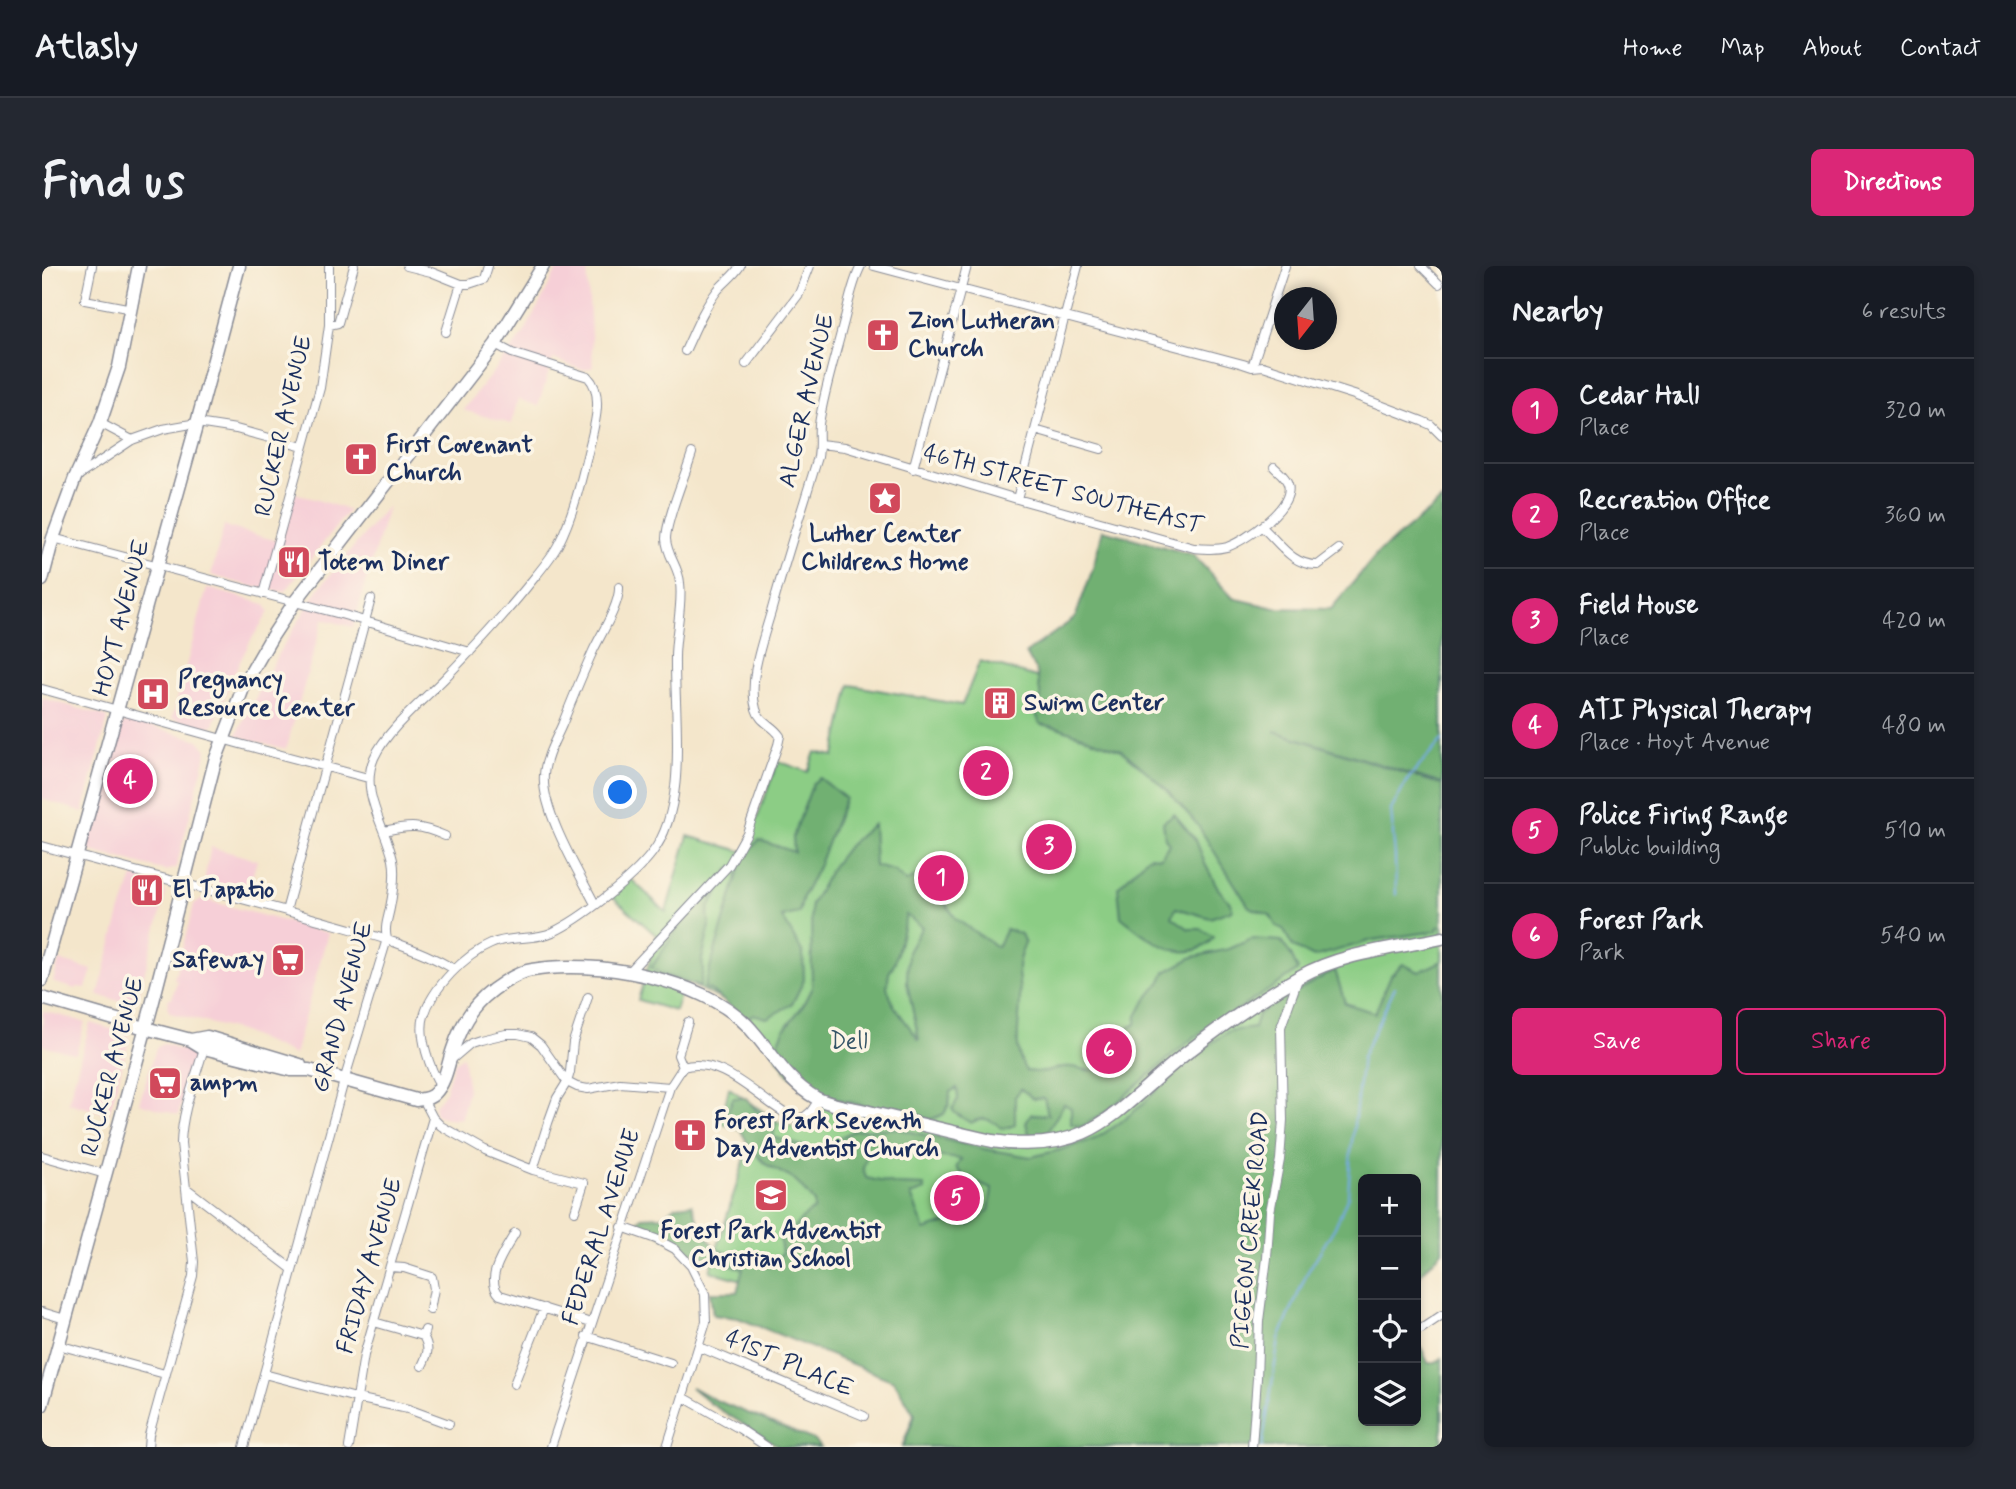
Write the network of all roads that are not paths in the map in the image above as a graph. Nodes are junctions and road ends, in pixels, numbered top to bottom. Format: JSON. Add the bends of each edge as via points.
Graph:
{"nodes":[{"id":1,"x":92,"y":266,"type":"edge"},
{"id":2,"x":139,"y":266,"type":"edge"},
{"id":3,"x":239,"y":266,"type":"edge"},
{"id":4,"x":329,"y":266,"type":"edge"},
{"id":5,"x":354,"y":266,"type":"edge"},
{"id":6,"x":407,"y":266,"type":"edge"},
{"id":7,"x":543,"y":266,"type":"edge"},
{"id":8,"x":740,"y":266,"type":"edge"},
{"id":9,"x":810,"y":266,"type":"edge"},
{"id":10,"x":861,"y":266,"type":"edge"},
{"id":11,"x":874,"y":266,"type":"edge"},
{"id":12,"x":967,"y":266,"type":"edge"},
{"id":13,"x":1078,"y":266,"type":"edge"},
{"id":14,"x":1285,"y":266,"type":"edge"},
{"id":15,"x":1421,"y":266,"type":"edge"},
{"id":16,"x":488,"y":268,"type":"edge"},
{"id":17,"x":431,"y":269,"type":"edge"},
{"id":18,"x":461,"y":284,"type":"junction"},
{"id":19,"x":1439,"y":284,"type":"dead end"},
{"id":20,"x":960,"y":289,"type":"junction"},
{"id":21,"x":132,"y":309,"type":"junction"},
{"id":22,"x":1065,"y":318,"type":"junction"},
{"id":23,"x":329,"y":325,"type":"junction"},
{"id":24,"x":446,"y":332,"type":"dead end"},
{"id":25,"x":495,"y":344,"type":"junction"},
{"id":26,"x":685,"y":351,"type":"dead end"},
{"id":27,"x":746,"y":364,"type":"dead end"},
{"id":28,"x":1252,"y":367,"type":"junction"},
{"id":29,"x":100,"y":423,"type":"junction"},
{"id":30,"x":197,"y":423,"type":"junction"},
{"id":31,"x":1035,"y":430,"type":"junction"},
{"id":32,"x":1442,"y":436,"type":"edge"},
{"id":33,"x":132,"y":439,"type":"junction"},
{"id":34,"x":820,"y":444,"type":"junction"},
{"id":35,"x":303,"y":447,"type":"junction"},
{"id":36,"x":1101,"y":449,"type":"dead end"},
{"id":37,"x":692,"y":453,"type":"dead end"},
{"id":38,"x":1274,"y":467,"type":"dead end"},
{"id":39,"x":913,"y":469,"type":"junction"},
{"id":40,"x":75,"y":478,"type":"junction"},
{"id":41,"x":1017,"y":499,"type":"junction"},
{"id":42,"x":1262,"y":527,"type":"junction"},
{"id":43,"x":54,"y":538,"type":"junction"},
{"id":44,"x":1339,"y":550,"type":"dead end"},
{"id":45,"x":157,"y":566,"type":"junction"},
{"id":46,"x":42,"y":580,"type":"edge"},
{"id":47,"x":619,"y":587,"type":"dead end"},
{"id":48,"x":263,"y":594,"type":"junction"},
{"id":49,"x":371,"y":599,"type":"dead end"},
{"id":50,"x":294,"y":603,"type":"junction"},
{"id":51,"x":366,"y":621,"type":"junction"},
{"id":52,"x":470,"y":652,"type":"junction"},
{"id":53,"x":42,"y":689,"type":"edge"},
{"id":54,"x":118,"y":709,"type":"junction"},
{"id":55,"x":223,"y":739,"type":"junction"},
{"id":56,"x":325,"y":766,"type":"junction"},
{"id":57,"x":368,"y":778,"type":"junction"},
{"id":58,"x":384,"y":831,"type":"junction"},
{"id":59,"x":445,"y":836,"type":"dead end"},
{"id":60,"x":42,"y":846,"type":"edge"},
{"id":61,"x":75,"y":856,"type":"junction"},
{"id":62,"x":184,"y":883,"type":"junction"},
{"id":63,"x":595,"y":904,"type":"junction"},
{"id":64,"x":286,"y":911,"type":"junction"},
{"id":65,"x":1442,"y":938,"type":"edge"},
{"id":66,"x":387,"y":939,"type":"junction"},
{"id":67,"x":454,"y":969,"type":"junction"},
{"id":68,"x":629,"y":972,"type":"junction"},
{"id":69,"x":1298,"y":977,"type":"junction"},
{"id":70,"x":42,"y":980,"type":"edge"},
{"id":71,"x":588,"y":997,"type":"dead end"},
{"id":72,"x":42,"y":998,"type":"edge"},
{"id":73,"x":688,"y":1022,"type":"dead end"},
{"id":74,"x":145,"y":1028,"type":"junction"},
{"id":75,"x":191,"y":1040,"type":"junction"},
{"id":76,"x":204,"y":1048,"type":"junction"},
{"id":77,"x":249,"y":1054,"type":"junction"},
{"id":78,"x":449,"y":1062,"type":"junction"},
{"id":79,"x":682,"y":1067,"type":"junction"},
{"id":80,"x":344,"y":1081,"type":"junction"},
{"id":81,"x":567,"y":1082,"type":"junction"},
{"id":82,"x":441,"y":1086,"type":"junction"},
{"id":83,"x":670,"y":1087,"type":"junction"},
{"id":84,"x":423,"y":1099,"type":"junction"},
{"id":85,"x":819,"y":1099,"type":"junction"},
{"id":86,"x":433,"y":1118,"type":"junction"},
{"id":87,"x":42,"y":1156,"type":"edge"},
{"id":88,"x":533,"y":1170,"type":"junction"},
{"id":89,"x":105,"y":1174,"type":"junction"},
{"id":90,"x":186,"y":1188,"type":"junction"},
{"id":91,"x":575,"y":1211,"type":"dead end"},
{"id":92,"x":622,"y":1227,"type":"junction"},
{"id":93,"x":515,"y":1233,"type":"dead end"},
{"id":94,"x":390,"y":1267,"type":"junction"},
{"id":95,"x":292,"y":1269,"type":"junction"},
{"id":96,"x":544,"y":1308,"type":"junction"},
{"id":97,"x":430,"y":1310,"type":"dead end"},
{"id":98,"x":42,"y":1312,"type":"edge"},
{"id":99,"x":1442,"y":1315,"type":"edge"},
{"id":100,"x":65,"y":1319,"type":"junction"},
{"id":101,"x":374,"y":1322,"type":"junction"},
{"id":102,"x":590,"y":1323,"type":"junction"},
{"id":103,"x":1421,"y":1329,"type":"dead end"},
{"id":104,"x":586,"y":1336,"type":"junction"},
{"id":105,"x":58,"y":1345,"type":"junction"},
{"id":106,"x":699,"y":1347,"type":"junction"},
{"id":107,"x":671,"y":1363,"type":"dead end"},
{"id":108,"x":422,"y":1366,"type":"dead end"},
{"id":109,"x":166,"y":1374,"type":"junction"},
{"id":110,"x":264,"y":1374,"type":"junction"},
{"id":111,"x":514,"y":1384,"type":"dead end"},
{"id":112,"x":683,"y":1396,"type":"junction"},
{"id":113,"x":356,"y":1398,"type":"junction"},
{"id":114,"x":42,"y":1405,"type":"edge"},
{"id":115,"x":864,"y":1416,"type":"dead end"},
{"id":116,"x":449,"y":1424,"type":"dead end"},
{"id":117,"x":148,"y":1447,"type":"edge"},
{"id":118,"x":244,"y":1447,"type":"edge"},
{"id":119,"x":349,"y":1447,"type":"edge"},
{"id":120,"x":551,"y":1447,"type":"edge"},
{"id":121,"x":667,"y":1447,"type":"edge"},
{"id":122,"x":767,"y":1447,"type":"edge"},
{"id":123,"x":1252,"y":1447,"type":"edge"}],
"edges":[{"from":1,"to":21,"type":"street","via":[[85,300]]},
{"from":2,"to":21,"type":"main road"},
{"from":3,"to":30,"type":"main road","name":"HOYT AVENUE"},
{"from":4,"to":23,"type":"street","name":"RUCKER AVENUE"},
{"from":5,"to":23,"type":"street","via":[[342,315],[338,323]]},
{"from":6,"to":17,"type":"street"},
{"from":7,"to":25,"type":"main road","name":"RUCKER AVENUE"},
{"from":8,"to":26,"type":"street","via":[[701,315]]},
{"from":9,"to":27,"type":"street","via":[[799,294]]},
{"from":10,"to":34,"type":"street","name":"ALGER AVENUE","via":[[825,396]]},
{"from":11,"to":20,"type":"street"},
{"from":12,"to":20,"type":"street"},
{"from":13,"to":22,"type":"street"},
{"from":14,"to":28,"type":"street"},
{"from":15,"to":19,"type":"street"},
{"from":16,"to":18,"type":"street","via":[[484,279]]},
{"from":17,"to":18,"type":"street"},
{"from":18,"to":24,"type":"street"},
{"from":20,"to":22,"type":"street"},
{"from":20,"to":39,"type":"street"},
{"from":21,"to":29,"type":"main road"},
{"from":22,"to":28,"type":"street"},
{"from":22,"to":31,"type":"street"},
{"from":23,"to":35,"type":"street","name":"RUCKER AVENUE","via":[[320,388]]},
{"from":25,"to":50,"type":"main road","name":"RUCKER AVENUE"},
{"from":25,"to":52,"type":"street","via":[[588,377],[596,393],[596,418],[557,546]]},
{"from":28,"to":32,"type":"street","via":[[1264,366],[1354,395],[1431,425]]},
{"from":29,"to":33,"type":"street"},
{"from":29,"to":40,"type":"main road"},
{"from":30,"to":33,"type":"street"},
{"from":30,"to":35,"type":"street"},
{"from":30,"to":45,"type":"main road","name":"HOYT AVENUE"},
{"from":31,"to":36,"type":"street"},
{"from":31,"to":41,"type":"street"},
{"from":33,"to":40,"type":"street"},
{"from":34,"to":39,"type":"street","name":"46TH STREET SOUTHEAST","via":[[845,447]]},
{"from":34,"to":68,"type":"street","name":"ALGER AVENUE","via":[[756,666],[756,712],[780,736],[747,833],[729,866]]},
{"from":35,"to":48,"type":"street","name":"RUCKER AVENUE"},
{"from":37,"to":63,"type":"street","via":[[666,536],[680,583],[675,656],[677,768],[670,820],[650,855]]},
{"from":38,"to":42,"type":"street","name":"46TH STREET SOUTHEAST","via":[[1289,487]]},
{"from":39,"to":41,"type":"street","name":"46TH STREET SOUTHEAST"},
{"from":40,"to":43,"type":"main road"},
{"from":41,"to":42,"type":"street","name":"46TH STREET SOUTHEAST","via":[[1194,548],[1226,547]]},
{"from":42,"to":44,"type":"street","via":[[1301,563],[1318,565]]},
{"from":43,"to":45,"type":"street"},
{"from":43,"to":46,"type":"main road"},
{"from":45,"to":48,"type":"street"},
{"from":45,"to":54,"type":"main road","name":"HOYT AVENUE"},
{"from":47,"to":63,"type":"street","via":[[543,776],[551,815]]},
{"from":48,"to":50,"type":"street"},
{"from":49,"to":51,"type":"street"},
{"from":50,"to":51,"type":"street"},
{"from":50,"to":55,"type":"main road","name":"RUCKER AVENUE","via":[[245,682]]},
{"from":51,"to":52,"type":"street"},
{"from":51,"to":56,"type":"street"},
{"from":52,"to":57,"type":"street","via":[[387,738]]},
{"from":53,"to":54,"type":"street"},
{"from":54,"to":55,"type":"street"},
{"from":54,"to":61,"type":"main road","name":"HOYT AVENUE"},
{"from":55,"to":56,"type":"street"},
{"from":55,"to":62,"type":"main road","name":"RUCKER AVENUE"},
{"from":56,"to":57,"type":"street"},
{"from":56,"to":64,"type":"street"},
{"from":57,"to":58,"type":"street","name":"GRAND AVENUE"},
{"from":58,"to":59,"type":"street","via":[[407,825]]},
{"from":58,"to":66,"type":"street","name":"GRAND AVENUE","via":[[394,862],[384,929]]},
{"from":60,"to":61,"type":"street"},
{"from":61,"to":62,"type":"street"},
{"from":61,"to":70,"type":"main road","name":"HOYT AVENUE"},
{"from":62,"to":64,"type":"street"},
{"from":62,"to":74,"type":"main road","name":"RUCKER AVENUE"},
{"from":63,"to":67,"type":"street","via":[[551,933],[490,944]]},
{"from":64,"to":66,"type":"street"},
{"from":65,"to":69,"type":"main road","via":[[1345,958]]},
{"from":66,"to":67,"type":"street"},
{"from":66,"to":80,"type":"street","name":"GRAND AVENUE"},
{"from":67,"to":82,"type":"street","via":[[432,1000],[422,1031],[432,1073]]},
{"from":68,"to":78,"type":"main road","via":[[559,967],[528,970],[510,978],[477,1003],[461,1028]]},
{"from":68,"to":85,"type":"main road","via":[[673,983],[724,1006],[747,1025],[788,1077]]},
{"from":69,"to":85,"type":"main road","via":[[1197,1045],[1114,1116],[1078,1136],[1054,1142],[992,1141]]},
{"from":69,"to":123,"type":"street","name":"PIGEON CREEK ROAD","via":[[1281,1027],[1283,1121],[1259,1321]]},
{"from":71,"to":81,"type":"street","via":[[573,1042]]},
{"from":72,"to":74,"type":"main road"},
{"from":73,"to":79,"type":"street","name":"FEDERAL AVENUE","via":[[678,1055]]},
{"from":74,"to":75,"type":"main road"},
{"from":74,"to":89,"type":"main road","name":"RUCKER AVENUE"},
{"from":75,"to":76,"type":"main road"},
{"from":75,"to":77,"type":"main road","via":[[207,1037]]},
{"from":76,"to":77,"type":"main road"},
{"from":76,"to":90,"type":"street","via":[[182,1129]]},
{"from":77,"to":80,"type":"main road","via":[[291,1070],[309,1070]]},
{"from":78,"to":81,"type":"street","via":[[471,1043],[518,1034],[541,1045]]},
{"from":78,"to":82,"type":"main road"},
{"from":79,"to":83,"type":"street","name":"FEDERAL AVENUE"},
{"from":79,"to":85,"type":"street","via":[[694,1063],[721,1071],[795,1118],[809,1114]]},
{"from":80,"to":84,"type":"main road"},
{"from":80,"to":95,"type":"street","name":"GRAND AVENUE"},
{"from":81,"to":83,"type":"street","via":[[588,1089],[620,1083]]},
{"from":81,"to":88,"type":"street","via":[[557,1098]]},
{"from":82,"to":84,"type":"main road"},
{"from":83,"to":92,"type":"street","name":"FEDERAL AVENUE"},
{"from":84,"to":86,"type":"street"},
{"from":86,"to":88,"type":"street","via":[[485,1151]]},
{"from":86,"to":94,"type":"street","name":"FRIDAY AVENUE"},
{"from":87,"to":89,"type":"street"},
{"from":88,"to":91,"type":"street","via":[[584,1183]]},
{"from":89,"to":100,"type":"main road","name":"RUCKER AVENUE"},
{"from":90,"to":95,"type":"street"},
{"from":90,"to":109,"type":"street","via":[[193,1276]]},
{"from":92,"to":102,"type":"street","name":"FEDERAL AVENUE"},
{"from":92,"to":106,"type":"street","via":[[675,1249],[691,1266],[705,1294],[706,1322]]},
{"from":93,"to":96,"type":"street","via":[[497,1267],[495,1291]]},
{"from":94,"to":97,"type":"street","via":[[432,1277]]},
{"from":94,"to":101,"type":"street","name":"FRIDAY AVENUE"},
{"from":95,"to":110,"type":"street","name":"GRAND AVENUE"},
{"from":96,"to":102,"type":"street"},
{"from":96,"to":111,"type":"street"},
{"from":98,"to":100,"type":"street"},
{"from":99,"to":103,"type":"street"},
{"from":100,"to":105,"type":"main road","name":"RUCKER AVENUE"},
{"from":101,"to":108,"type":"street","via":[[424,1333],[429,1345]]},
{"from":101,"to":113,"type":"street","name":"FRIDAY AVENUE"},
{"from":102,"to":104,"type":"street","name":"FEDERAL AVENUE"},
{"from":104,"to":107,"type":"street"},
{"from":104,"to":120,"type":"street","name":"FEDERAL AVENUE"},
{"from":105,"to":109,"type":"street"},
{"from":105,"to":114,"type":"main road","name":"RUCKER AVENUE"},
{"from":106,"to":112,"type":"street"},
{"from":106,"to":115,"type":"street","name":"41ST PLACE"},
{"from":109,"to":117,"type":"street"},
{"from":110,"to":113,"type":"street"},
{"from":110,"to":118,"type":"street","name":"GRAND AVENUE"},
{"from":112,"to":121,"type":"street"},
{"from":112,"to":122,"type":"street"},
{"from":113,"to":116,"type":"street"},
{"from":113,"to":119,"type":"street","name":"FRIDAY AVENUE"}]}
